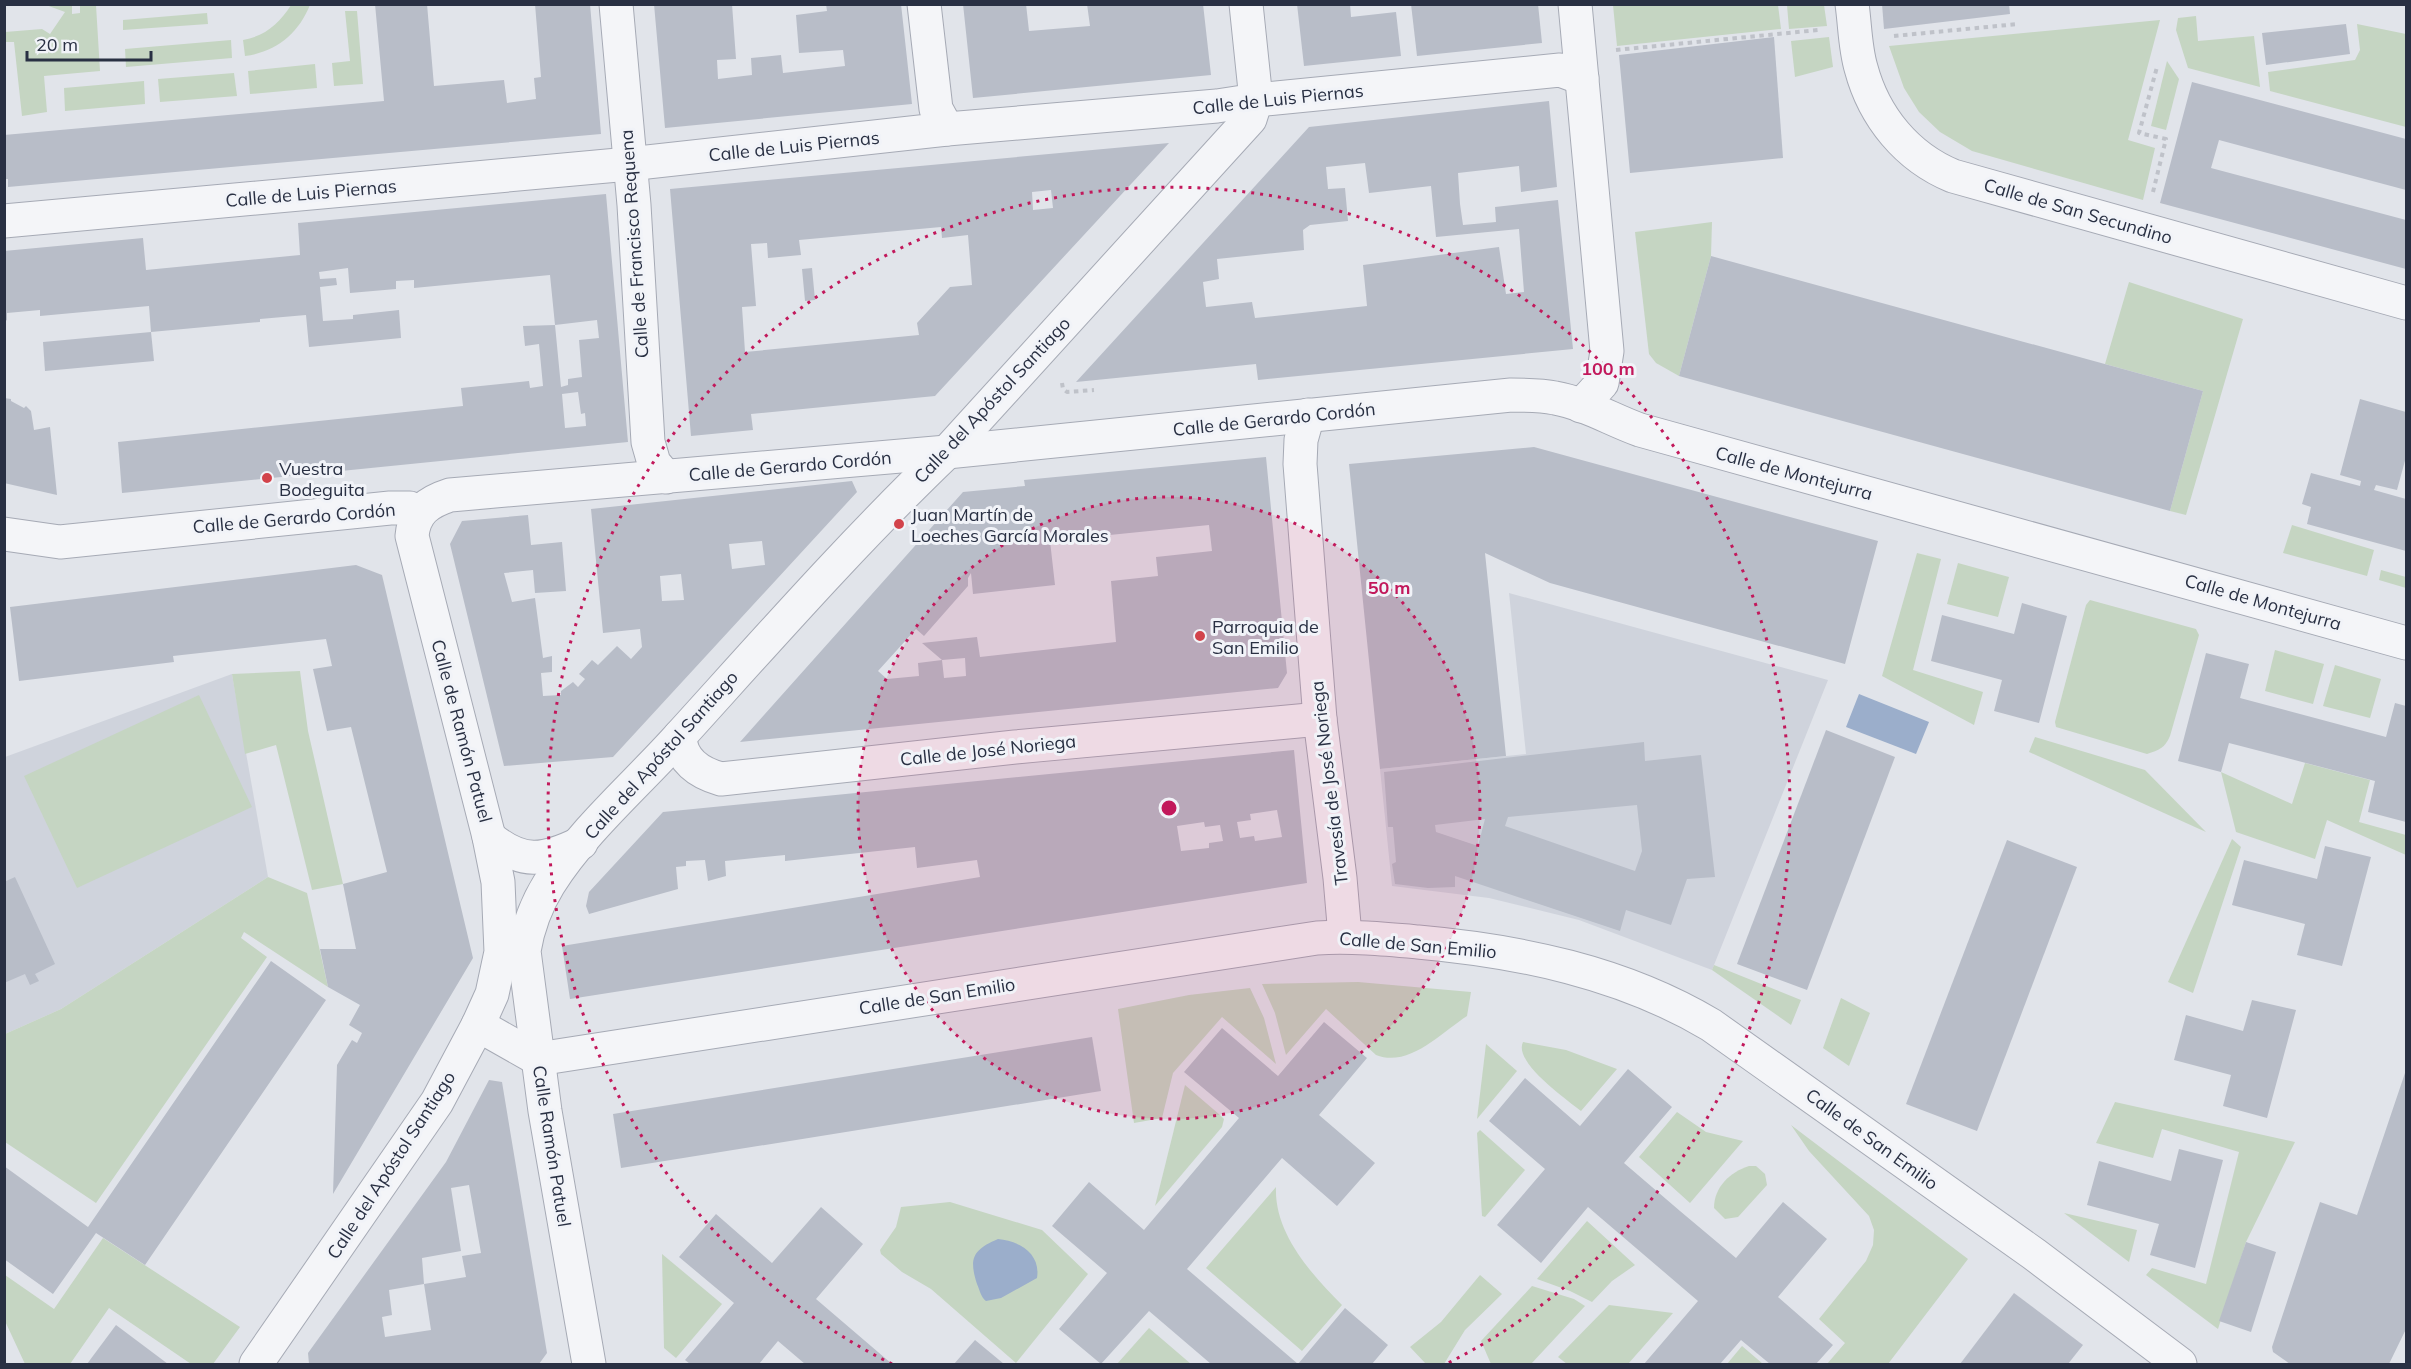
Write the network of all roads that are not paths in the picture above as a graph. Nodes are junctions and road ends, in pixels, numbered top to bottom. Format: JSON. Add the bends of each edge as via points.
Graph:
{"nodes":[{"id":1,"x":616,"y":4,"type":"edge"},
{"id":2,"x":924,"y":4,"type":"edge"},
{"id":3,"x":1246,"y":4,"type":"edge"},
{"id":4,"x":1575,"y":4,"type":"edge"},
{"id":5,"x":1852,"y":4,"type":"edge"},
{"id":6,"x":1581,"y":66,"type":"junction"},
{"id":7,"x":1256,"y":100,"type":"junction"},
{"id":8,"x":947,"y":129,"type":"junction"},
{"id":9,"x":629,"y":164,"type":"junction"},
{"id":10,"x":4,"y":221,"type":"edge"},
{"id":11,"x":2406,"y":303,"type":"edge"},
{"id":12,"x":1581,"y":406,"type":"junction"},
{"id":13,"x":1308,"y":416,"type":"junction"},
{"id":14,"x":947,"y":452,"type":"junction"},
{"id":15,"x":666,"y":477,"type":"junction"},
{"id":16,"x":419,"y":512,"type":"junction"},
{"id":17,"x":4,"y":534,"type":"edge"},
{"id":18,"x":2406,"y":643,"type":"edge"},
{"id":19,"x":1320,"y":719,"type":"junction"},
{"id":20,"x":680,"y":736,"type":"junction"},
{"id":21,"x":489,"y":837,"type":"junction"},
{"id":22,"x":581,"y":843,"type":"junction"},
{"id":23,"x":528,"y":928,"type":"joint"},
{"id":24,"x":1345,"y":936,"type":"junction"},
{"id":25,"x":501,"y":952,"type":"joint"},
{"id":26,"x":478,"y":1025,"type":"junction"},
{"id":27,"x":538,"y":1059,"type":"junction"},
{"id":28,"x":256,"y":1365,"type":"edge"},
{"id":29,"x":589,"y":1365,"type":"edge"},
{"id":30,"x":2180,"y":1365,"type":"edge"}],
"edges":[{"from":1,"to":9,"type":"street","name":"Calle de Francisco Requena"},
{"from":2,"to":8,"type":"street","via":[[936,110]]},
{"from":3,"to":7,"type":"street"},
{"from":4,"to":6,"type":"street"},
{"from":5,"to":11,"type":"street","name":"Calle de San Secundino","via":[[1861,69],[1880,113],[1904,146],[1929,166]]},
{"from":6,"to":7,"type":"street","name":"Calle de Luis Piernas"},
{"from":6,"to":12,"type":"street","via":[[1607,351],[1602,383]]},
{"from":7,"to":8,"type":"street","name":"Calle de Luis Piernas"},
{"from":7,"to":14,"type":"street","name":"Calle del Apóstol Santiago","via":[[1250,119]]},
{"from":8,"to":9,"type":"street","name":"Calle de Luis Piernas"},
{"from":9,"to":10,"type":"street","name":"Calle de Luis Piernas"},
{"from":9,"to":15,"type":"street","name":"Calle de Francisco Requena","via":[[648,442],[654,463]]},
{"from":12,"to":13,"type":"street","name":"Calle de Gerardo Cordón","via":[[1556,398],[1512,395]]},
{"from":12,"to":18,"type":"street","name":"Calle de Montejurra","via":[[1640,430]]},
{"from":13,"to":14,"type":"street","name":"Calle de Gerardo Cordón"},
{"from":13,"to":19,"type":"street","name":"Travesía de José Noriega","via":[[1300,464]]},
{"from":14,"to":15,"type":"street","name":"Calle de Gerardo Cordón"},
{"from":14,"to":20,"type":"street","name":"Calle del Apóstol Santiago","via":[[900,497]]},
{"from":15,"to":16,"type":"street","name":"Calle de Gerardo Cordón","via":[[450,495],[433,500]]},
{"from":16,"to":17,"type":"street","name":"Calle de Gerardo Cordón","via":[[390,508],[60,542]]},
{"from":16,"to":21,"type":"street","name":"Calle de Ramón Patuel","via":[[413,523],[414,544]]},
{"from":19,"to":20,"type":"street","name":"Calle de José Noriega","via":[[721,778],[707,775],[683,755]]},
{"from":19,"to":24,"type":"street","name":"Travesía de José Noriega"},
{"from":20,"to":22,"type":"street","name":"Calle del Apóstol Santiago"},
{"from":21,"to":22,"type":"street","name":"Calle del Apóstol Santiago","via":[[511,854],[529,858],[553,855]]},
{"from":21,"to":25,"type":"street","name":"Calle de Ramón Patuel","via":[[498,882]]},
{"from":22,"to":23,"type":"street","name":"Calle del Apóstol Santiago","via":[[550,882]]},
{"from":23,"to":27,"type":"street","name":"Calle Ramón Patuel","via":[[524,951]]},
{"from":24,"to":27,"type":"street","name":"Calle de San Emilio","via":[[1234,949]]},
{"from":24,"to":30,"type":"street","name":"Calle de San Emilio","via":[[1481,948],[1532,957],[1598,976],[1690,1012],[2034,1254]]},
{"from":25,"to":26,"type":"street","name":"Calle del Apóstol Santiago","via":[[492,994]]},
{"from":26,"to":27,"type":"street"},
{"from":26,"to":28,"type":"street","name":"Calle del Apóstol Santiago","via":[[418,1131]]},
{"from":27,"to":29,"type":"street","name":"Calle Ramón Patuel"}]}
